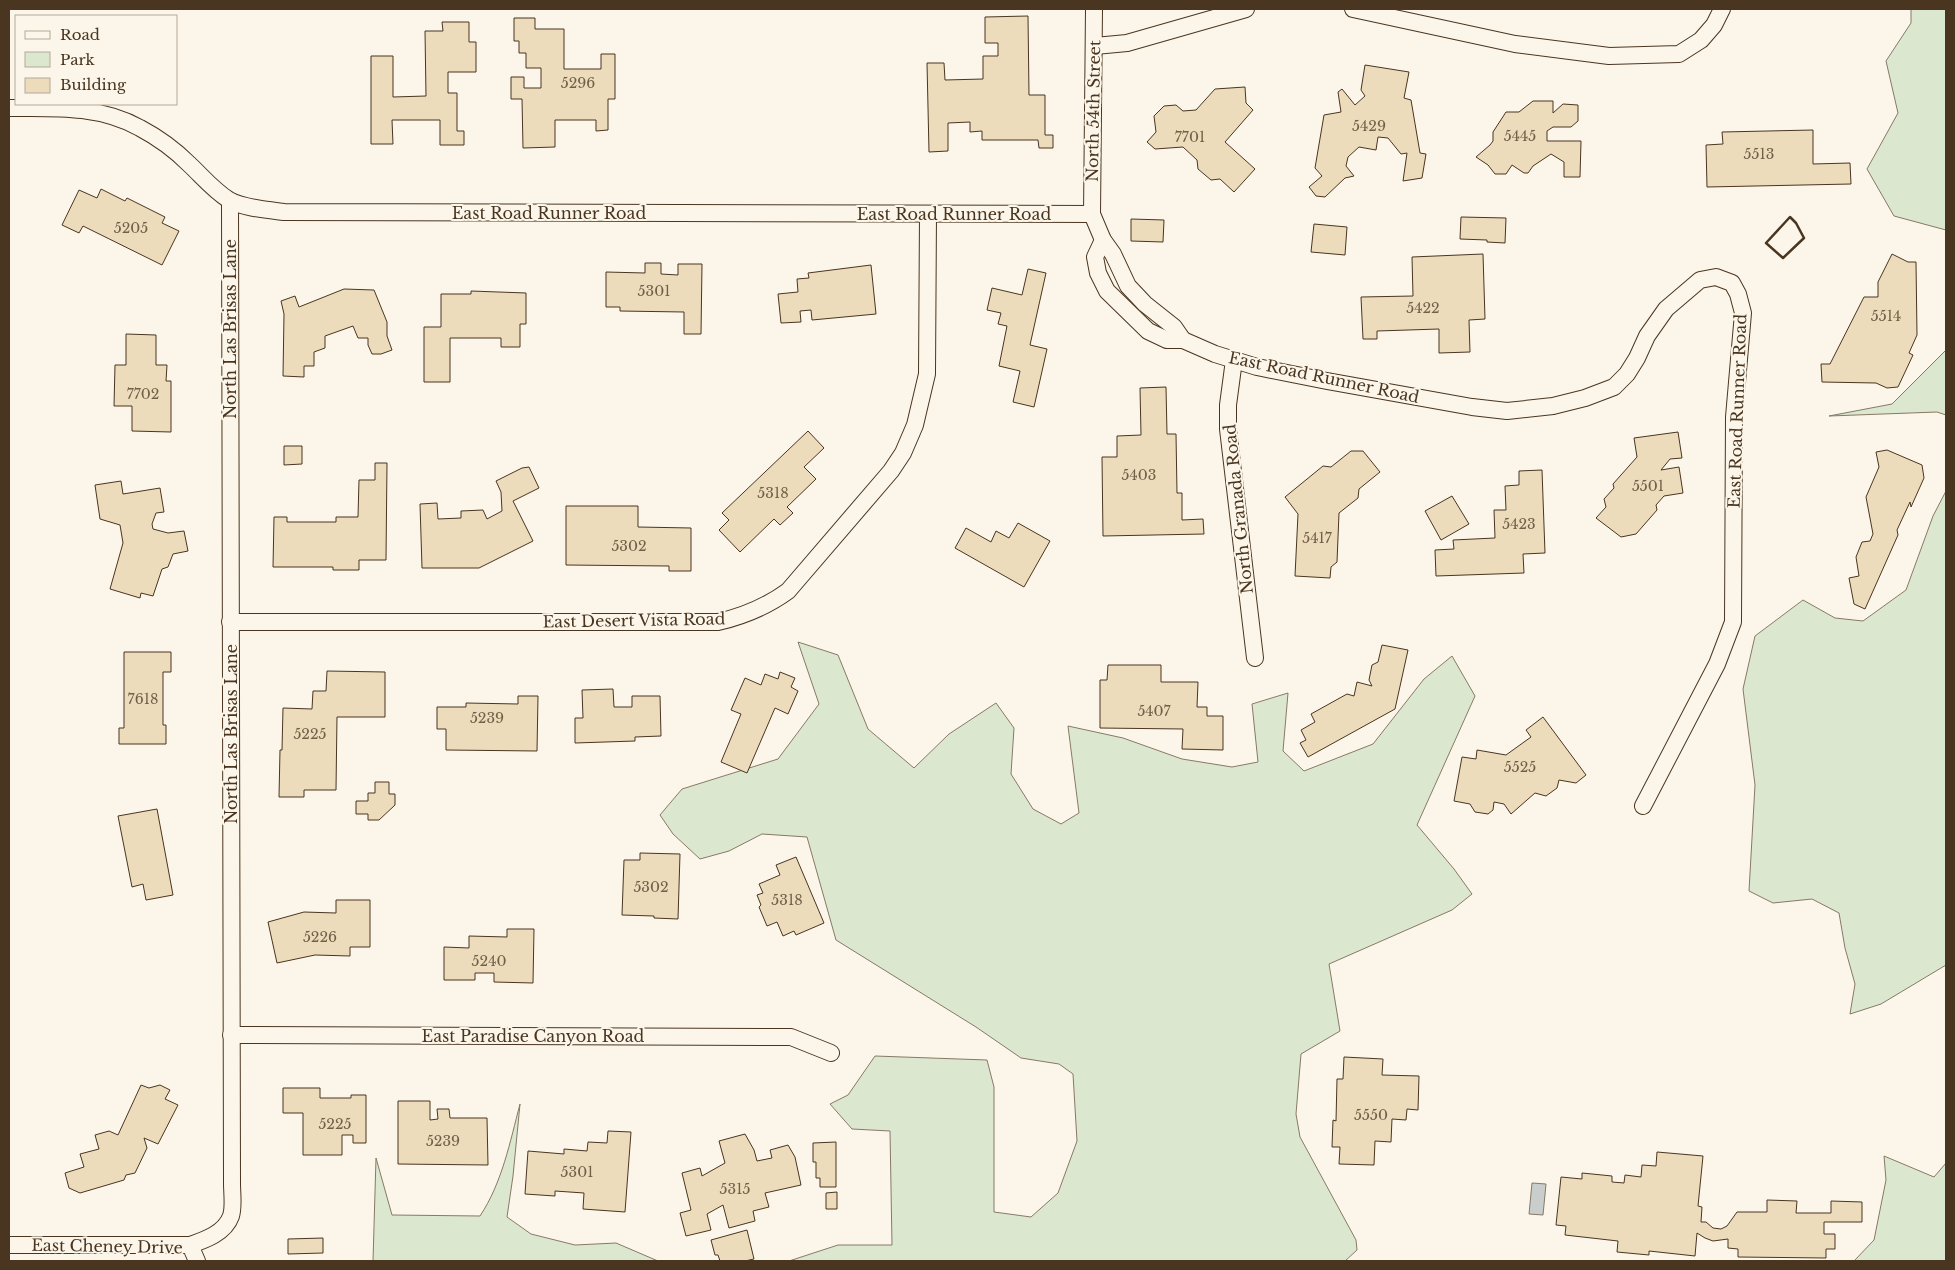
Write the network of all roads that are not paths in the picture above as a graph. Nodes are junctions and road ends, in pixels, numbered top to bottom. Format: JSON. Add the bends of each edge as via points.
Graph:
{"nodes":[{"id":1,"x":1094,"y":9,"type":"edge"},
{"id":2,"x":1246,"y":9,"type":"edge"},
{"id":3,"x":1353,"y":9,"type":"edge"},
{"id":4,"x":1722,"y":9,"type":"edge"},
{"id":5,"x":1095,"y":46,"type":"junction"},
{"id":6,"x":9,"y":108,"type":"edge"},
{"id":7,"x":230,"y":201,"type":"junction"},
{"id":8,"x":928,"y":214,"type":"junction"},
{"id":9,"x":1092,"y":214,"type":"junction"},
{"id":10,"x":1234,"y":360,"type":"junction"},
{"id":11,"x":230,"y":622,"type":"junction"},
{"id":12,"x":1255,"y":658,"type":"dead end"},
{"id":13,"x":1643,"y":806,"type":"dead end"},
{"id":14,"x":232,"y":1035,"type":"junction"},
{"id":15,"x":831,"y":1053,"type":"dead end"},
{"id":16,"x":9,"y":1245,"type":"edge"},
{"id":17,"x":190,"y":1245,"type":"junction"},
{"id":18,"x":197,"y":1261,"type":"edge"}],
"edges":[{"from":1,"to":5,"type":"street","name":"North 54th Street"},
{"from":2,"to":5,"type":"street","via":[[1127,42]]},
{"from":3,"to":4,"type":"street","via":[[1515,44],[1609,56],[1679,54],[1701,40]]},
{"from":5,"to":9,"type":"street","name":"North 54th Street"},
{"from":6,"to":7,"type":"street","name":"East Road Runner Road","via":[[75,109],[124,120],[160,140]]},
{"from":7,"to":8,"type":"street","name":"East Road Runner Road","via":[[284,212]]},
{"from":7,"to":11,"type":"street","name":"North Las Brisas Lane"},
{"from":8,"to":9,"type":"street","name":"East Road Runner Road"},
{"from":8,"to":11,"type":"street","name":"East Desert Vista Road","via":[[927,374],[915,425],[891,471],[788,591],[770,604],[746,615],[718,622]]},
{"from":9,"to":10,"type":"street","name":"East Road Runner Road","via":[[1103,240],[1096,257],[1098,273],[1107,291],[1148,331],[1167,340],[1183,340]]},
{"from":10,"to":12,"type":"street","name":"North Granada Road","via":[[1228,429]]},
{"from":10,"to":13,"type":"street","name":"East Road Runner Road","via":[[1327,381],[1472,407],[1507,411],[1554,406],[1614,387],[1632,366],[1666,309],[1700,280],[1716,277],[1732,283],[1743,313],[1734,417],[1732,622],[1716,664]]},
{"from":11,"to":14,"type":"street","name":"North Las Brisas Lane"},
{"from":14,"to":15,"type":"street","name":"East Paradise Canyon Road","via":[[791,1037]]},
{"from":14,"to":17,"type":"street","name":"North Las Brisas Lane","via":[[231,1216],[224,1227],[209,1238]]},
{"from":16,"to":17,"type":"street","name":"East Cheney Drive"},
{"from":17,"to":18,"type":"street","name":"East Cheney Drive"}]}
